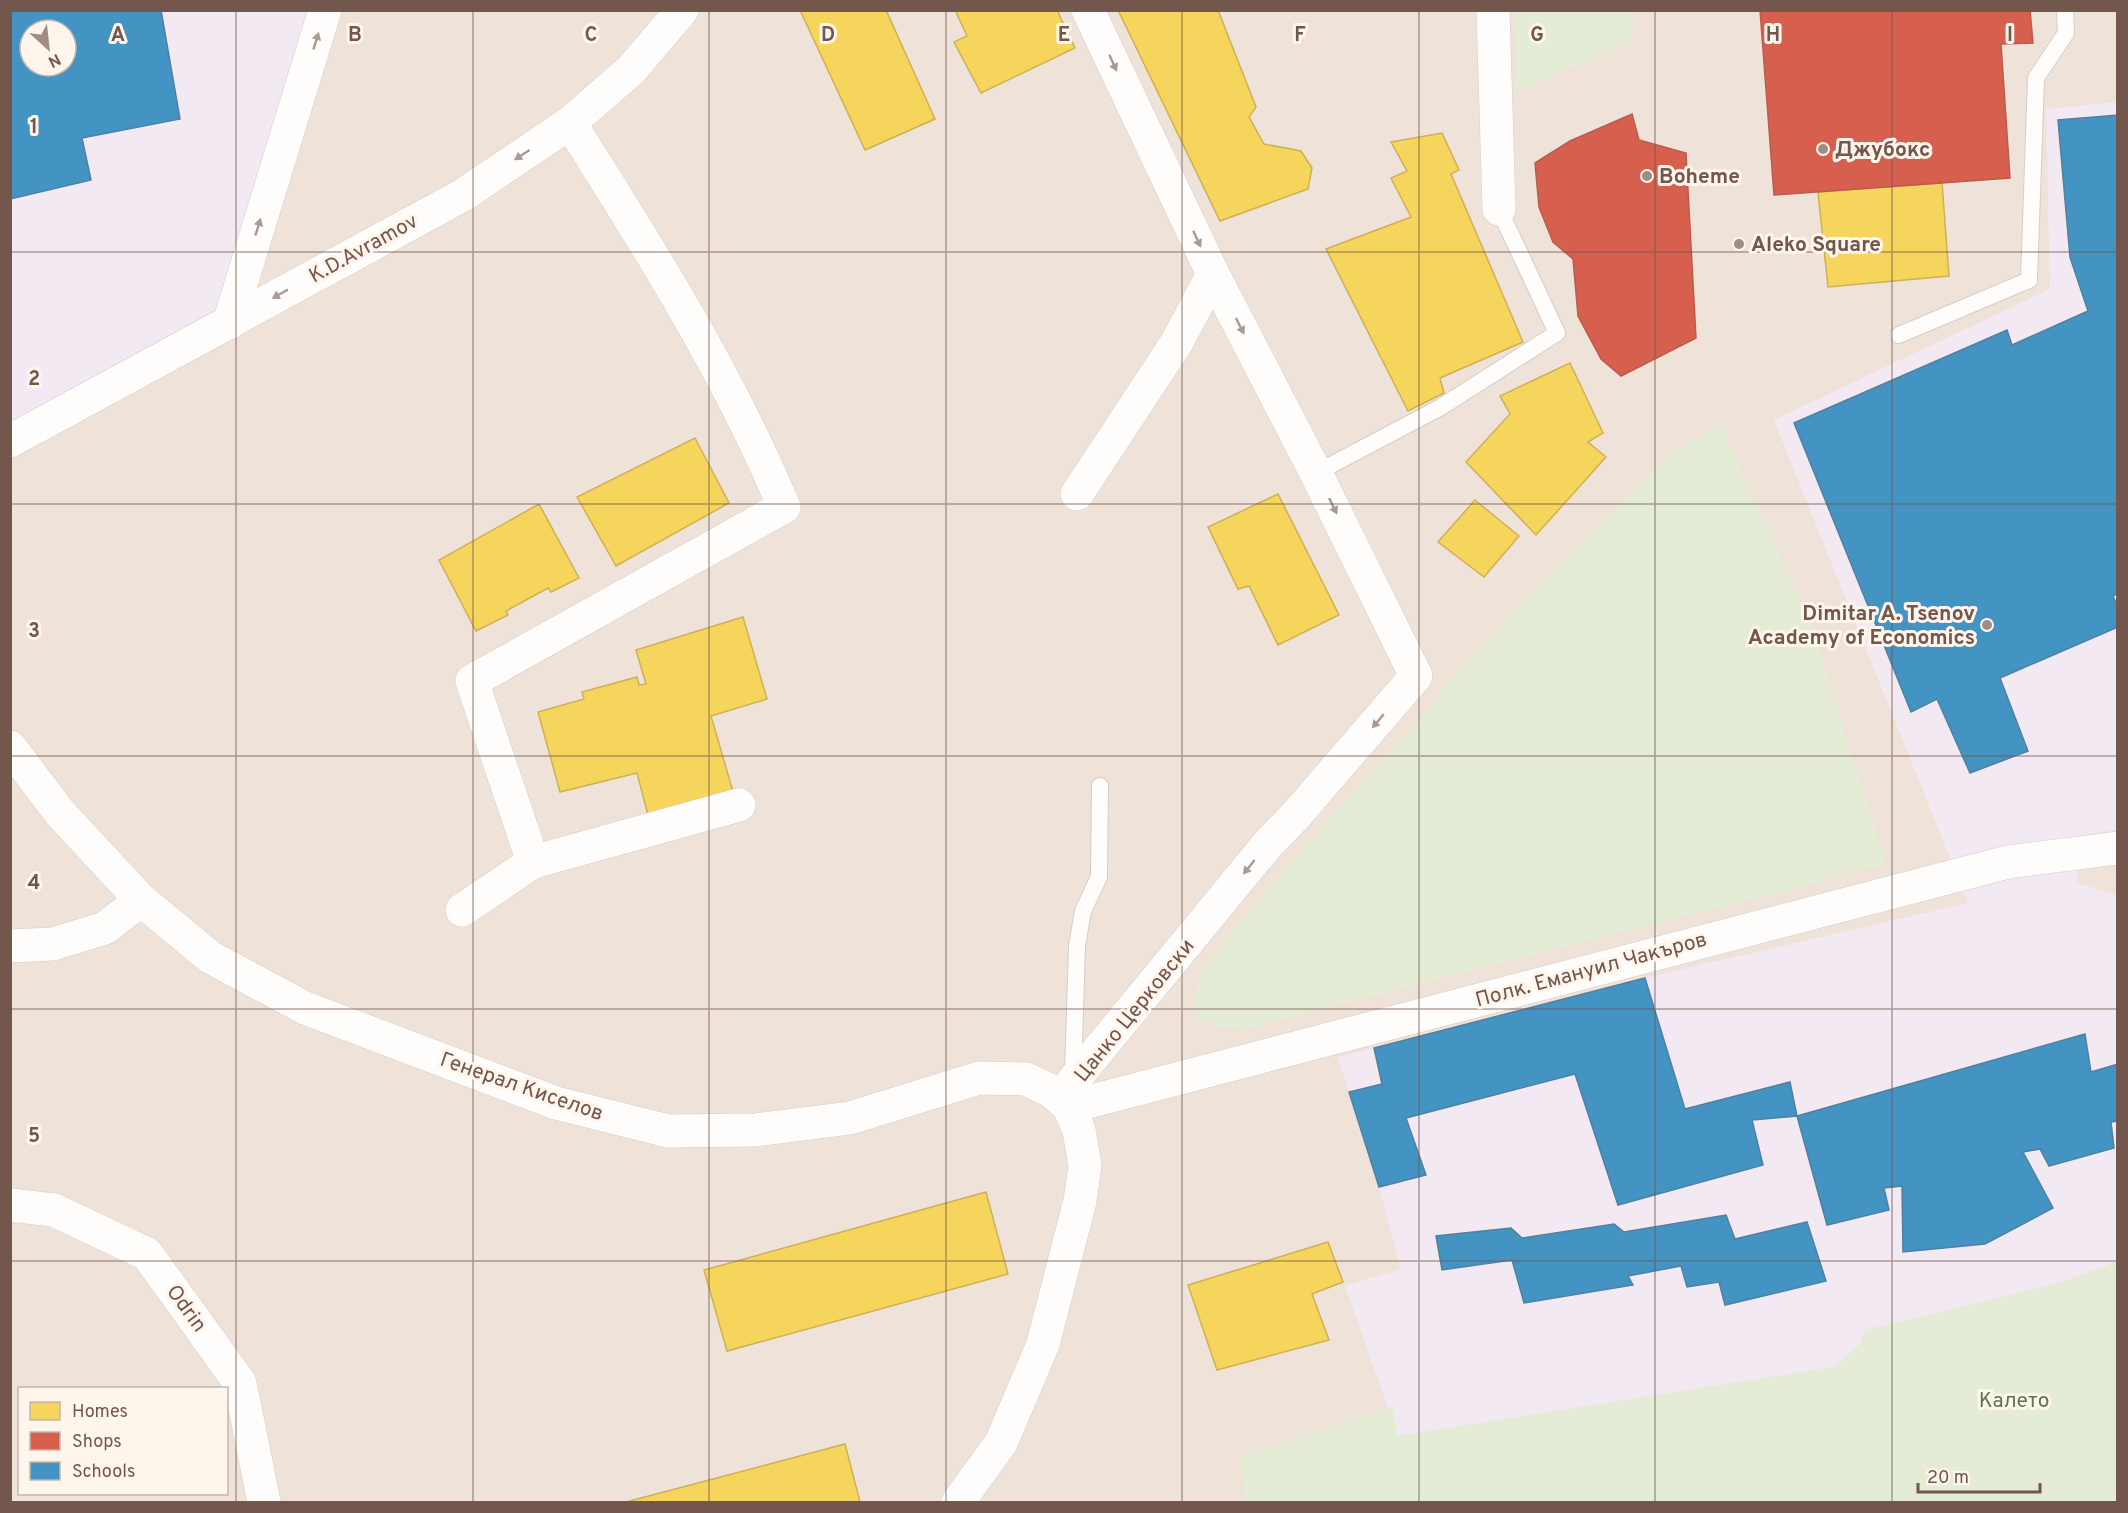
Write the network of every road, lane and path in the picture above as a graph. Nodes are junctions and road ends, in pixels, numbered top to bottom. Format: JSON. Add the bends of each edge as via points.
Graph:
{"nodes":[{"id":1,"x":325,"y":10,"type":"edge"},
{"id":2,"x":682,"y":10,"type":"edge"},
{"id":3,"x":1088,"y":10,"type":"edge"},
{"id":4,"x":1493,"y":10,"type":"edge"},
{"id":5,"x":2065,"y":10,"type":"edge"},
{"id":6,"x":570,"y":123,"type":"junction"},
{"id":7,"x":1499,"y":209,"type":"joint"},
{"id":8,"x":1213,"y":274,"type":"junction"},
{"id":9,"x":229,"y":323,"type":"junction"},
{"id":10,"x":1899,"y":335,"type":"dead end"},
{"id":11,"x":10,"y":441,"type":"edge"},
{"id":12,"x":1316,"y":473,"type":"junction"},
{"id":13,"x":1077,"y":494,"type":"dead end"},
{"id":14,"x":10,"y":747,"type":"edge"},
{"id":15,"x":1100,"y":786,"type":"dead end"},
{"id":16,"x":739,"y":805,"type":"dead end"},
{"id":17,"x":2118,"y":848,"type":"edge"},
{"id":18,"x":2072,"y":856,"type":"junction"},
{"id":19,"x":533,"y":862,"type":"junction"},
{"id":20,"x":2118,"y":870,"type":"edge"},
{"id":21,"x":141,"y":900,"type":"junction"},
{"id":22,"x":462,"y":910,"type":"dead end"},
{"id":23,"x":10,"y":946,"type":"edge"},
{"id":24,"x":1071,"y":1094,"type":"junction"},
{"id":25,"x":10,"y":1205,"type":"edge"},
{"id":26,"x":264,"y":1503,"type":"edge"},
{"id":27,"x":958,"y":1503,"type":"edge"}],
"edges":[{"from":9,"to":1,"type":"street","one_way":true},
{"from":2,"to":6,"type":"street","name":"K.D.Avramov","via":[[631,70]]},
{"from":3,"to":8,"type":"street","one_way":true},
{"from":4,"to":7,"type":"street"},
{"from":5,"to":10,"type":"lane","via":[[2066,33],[2036,78],[2029,280]]},
{"from":6,"to":9,"type":"street","name":"K.D.Avramov","one_way":true,"via":[[463,195]]},
{"from":6,"to":19,"type":"street","via":[[668,277],[759,446],[784,507],[472,681]]},
{"from":7,"to":12,"type":"lane","via":[[1557,333],[1441,407]]},
{"from":8,"to":12,"type":"street","one_way":true},
{"from":8,"to":13,"type":"street","via":[[1177,342]]},
{"from":9,"to":11,"type":"street","name":"K.D.Avramov"},
{"from":12,"to":24,"type":"street","name":"Цанко Церковски","one_way":true,"via":[[1416,676],[1268,844]]},
{"from":14,"to":21,"type":"street","name":"Генерал Киселов","via":[[60,813]]},
{"from":15,"to":24,"type":"lane","via":[[1099,877],[1083,910],[1077,946]]},
{"from":16,"to":19,"type":"street"},
{"from":17,"to":18,"type":"street","name":"Полк. Емануил Чакъров"},
{"from":18,"to":20,"type":"street"},
{"from":18,"to":24,"type":"street","name":"Полк. Емануил Чакъров","via":[[1996,865]]},
{"from":19,"to":22,"type":"street"},
{"from":21,"to":23,"type":"street","via":[[105,928],[53,944]]},
{"from":21,"to":24,"type":"street","name":"Генерал Киселов","via":[[210,957],[306,1008],[556,1103],[668,1131],[755,1130],[850,1118],[979,1078],[1026,1079],[1051,1091]]},
{"from":24,"to":27,"type":"street","name":"Цанко Церковски","via":[[1085,1166],[1080,1201],[1043,1344],[1001,1443]]},
{"from":25,"to":26,"type":"street","name":"Odrin","via":[[54,1210],[147,1254],[240,1383]]}]}
